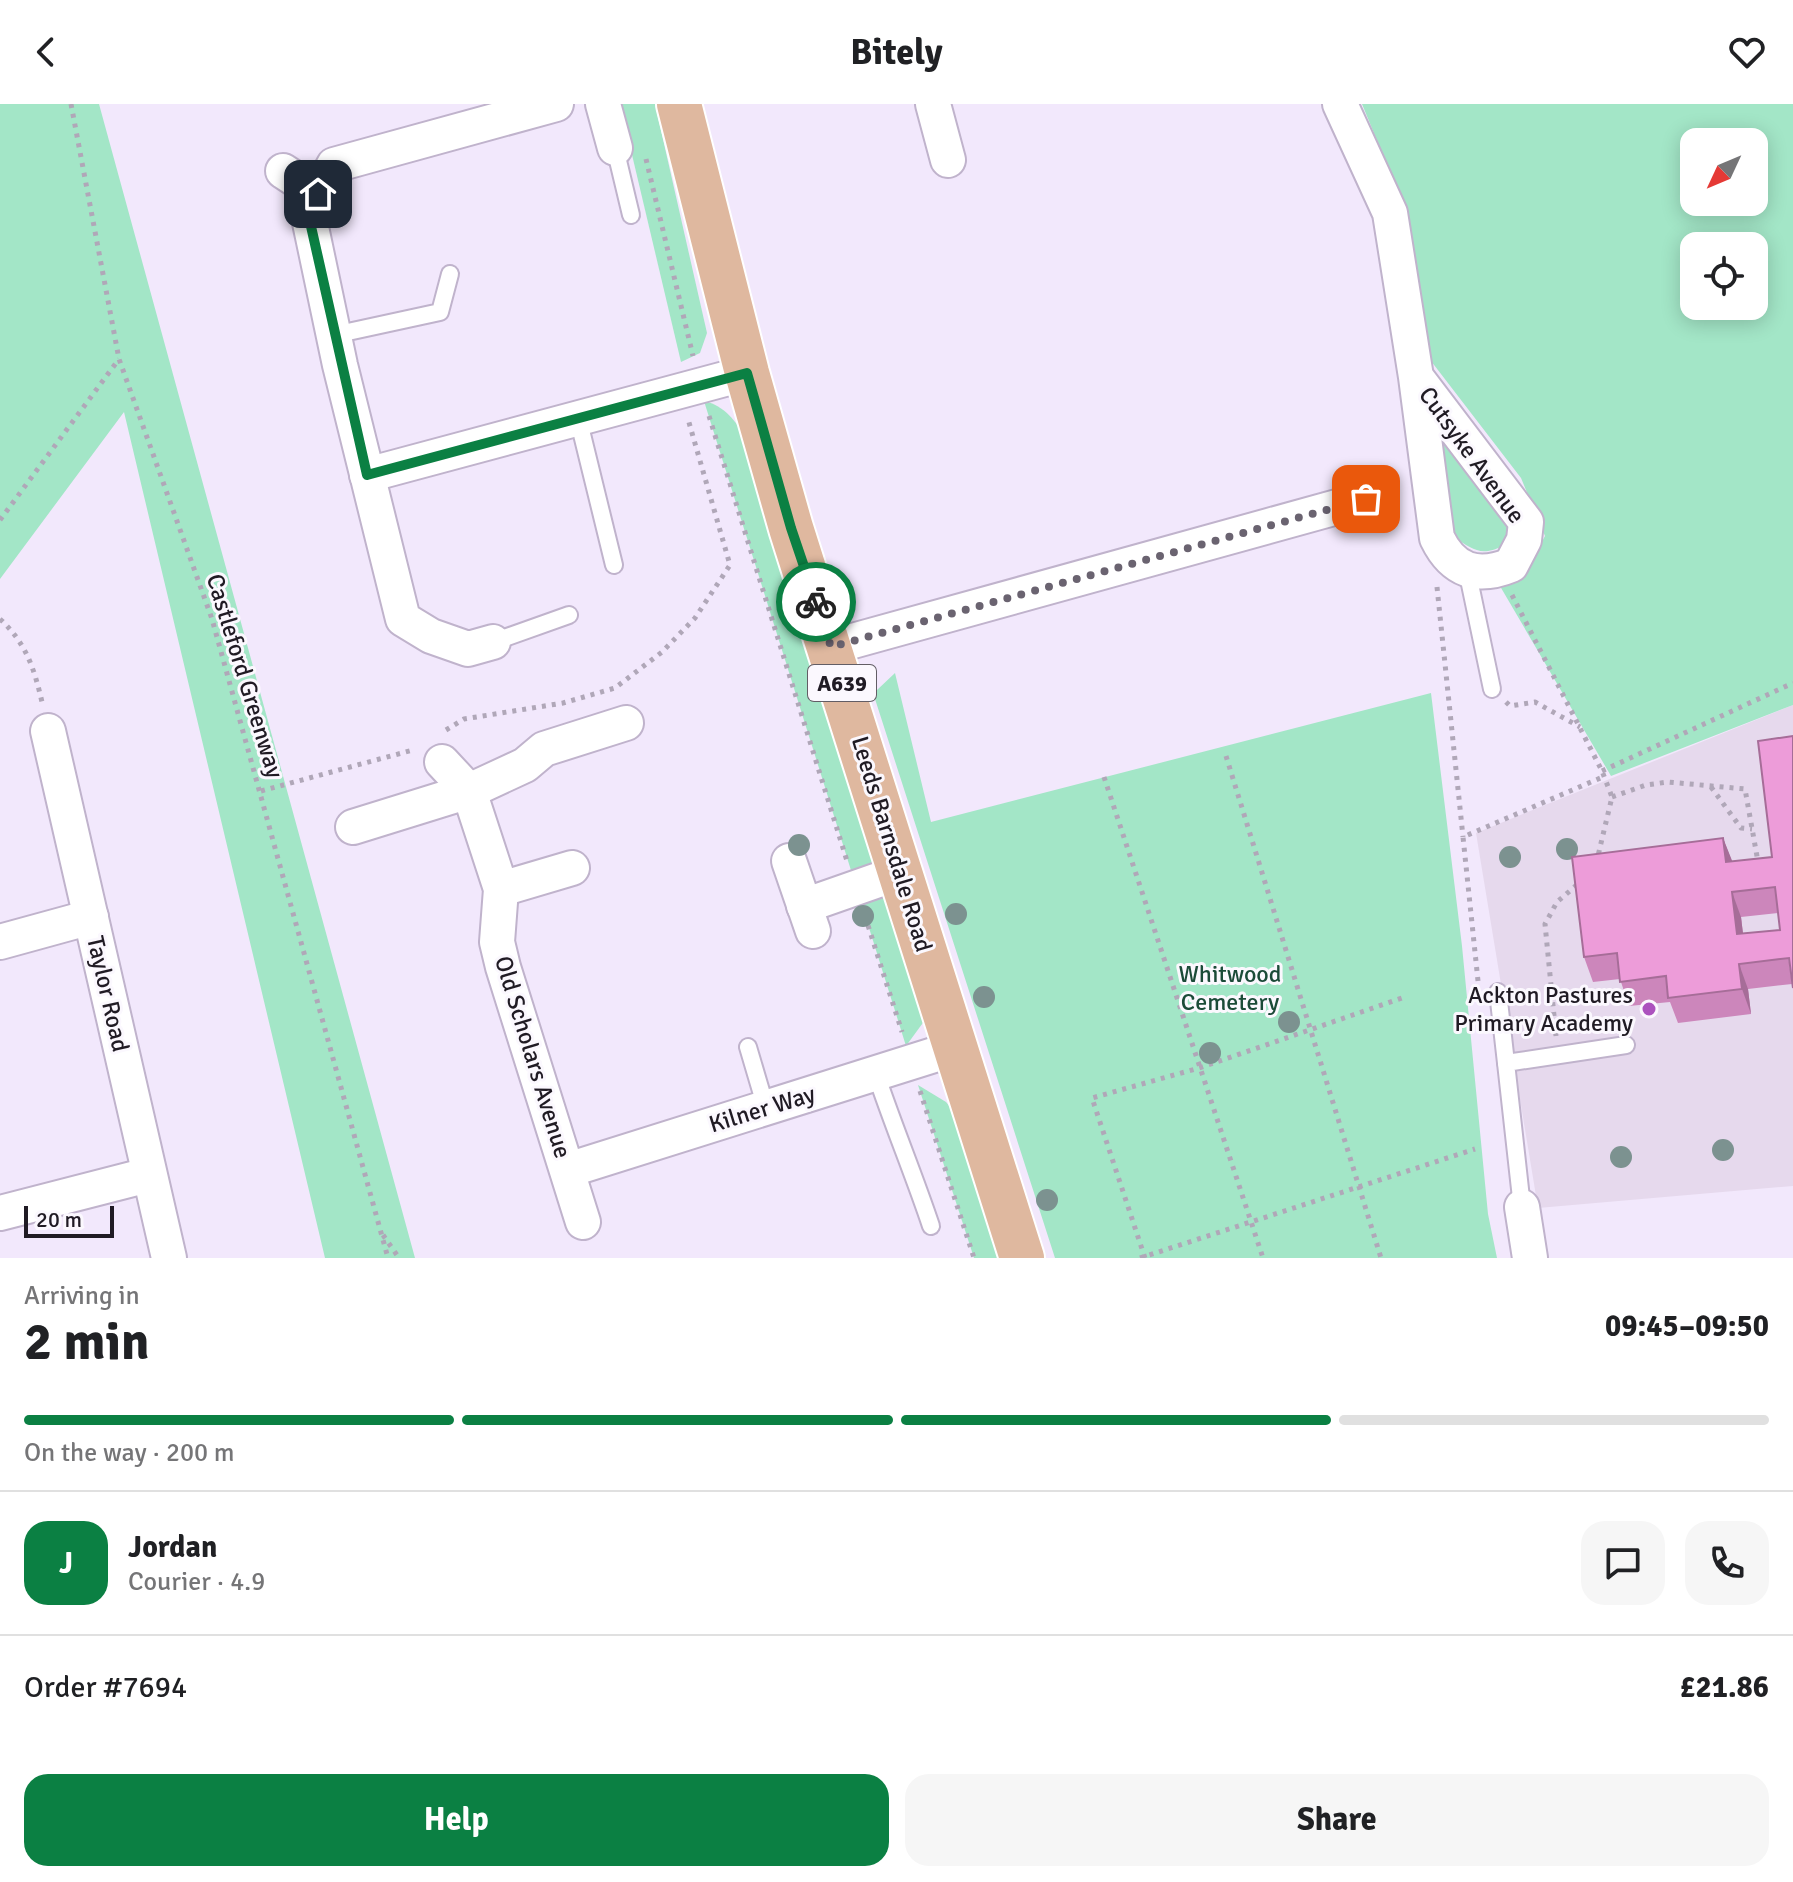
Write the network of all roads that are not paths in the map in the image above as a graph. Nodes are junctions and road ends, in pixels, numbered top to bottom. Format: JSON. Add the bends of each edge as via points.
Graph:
{"nodes":[{"id":1,"x":556,"y":104,"type":"edge"},
{"id":2,"x":603,"y":104,"type":"edge"},
{"id":3,"x":679,"y":104,"type":"edge"},
{"id":4,"x":933,"y":104,"type":"edge"},
{"id":5,"x":1340,"y":104,"type":"edge"},
{"id":6,"x":629,"y":148,"type":"joint"},
{"id":7,"x":948,"y":160,"type":"dead end"},
{"id":8,"x":283,"y":171,"type":"dead end"},
{"id":9,"x":318,"y":194,"type":"junction"},
{"id":10,"x":631,"y":215,"type":"dead end"},
{"id":11,"x":450,"y":274,"type":"dead end"},
{"id":12,"x":334,"y":335,"type":"junction"},
{"id":13,"x":747,"y":373,"type":"junction"},
{"id":14,"x":1416,"y":377,"type":"junction"},
{"id":15,"x":578,"y":418,"type":"junction"},
{"id":16,"x":367,"y":475,"type":"junction"},
{"id":17,"x":1366,"y":499,"type":"dead end"},
{"id":18,"x":614,"y":565,"type":"dead end"},
{"id":19,"x":1471,"y":565,"type":"junction"},
{"id":20,"x":569,"y":615,"type":"dead end"},
{"id":21,"x":493,"y":642,"type":"joint"},
{"id":22,"x":831,"y":647,"type":"junction"},
{"id":23,"x":1492,"y":689,"type":"road end"},
{"id":24,"x":626,"y":724,"type":"dead end"},
{"id":25,"x":48,"y":731,"type":"road end"},
{"id":26,"x":432,"y":748,"type":"road end"},
{"id":27,"x":469,"y":791,"type":"junction"},
{"id":28,"x":353,"y":827,"type":"dead end"},
{"id":29,"x":789,"y":861,"type":"dead end"},
{"id":30,"x":572,"y":868,"type":"dead end"},
{"id":31,"x":901,"y":872,"type":"junction"},
{"id":32,"x":501,"y":889,"type":"junction"},
{"id":33,"x":91,"y":917,"type":"junction"},
{"id":34,"x":0,"y":942,"type":"edge"},
{"id":35,"x":1498,"y":992,"type":"dead end"},
{"id":36,"x":1626,"y":1045,"type":"dead end"},
{"id":37,"x":748,"y":1047,"type":"dead end"},
{"id":38,"x":956,"y":1048,"type":"junction"},
{"id":39,"x":1506,"y":1063,"type":"junction"},
{"id":40,"x":876,"y":1074,"type":"junction"},
{"id":41,"x":766,"y":1108,"type":"junction"},
{"id":42,"x":568,"y":1170,"type":"junction"},
{"id":43,"x":148,"y":1175,"type":"junction"},
{"id":44,"x":1522,"y":1207,"type":"joint"},
{"id":45,"x":0,"y":1213,"type":"edge"},
{"id":46,"x":583,"y":1222,"type":"dead end"},
{"id":47,"x":931,"y":1226,"type":"dead end"},
{"id":48,"x":169,"y":1258,"type":"edge"},
{"id":49,"x":1022,"y":1258,"type":"edge"},
{"id":50,"x":1530,"y":1258,"type":"edge"}],
"edges":[{"from":1,"to":9,"type":"street","via":[[334,165]]},
{"from":2,"to":6,"type":"street"},
{"from":3,"to":13,"type":"main road","name":"Leeds Barnsdale Road","number":"A639"},
{"from":4,"to":7,"type":"street"},
{"from":5,"to":14,"type":"street","name":"Cutsyke Avenue","via":[[1390,213]]},
{"from":6,"to":10,"type":"lane"},
{"from":8,"to":9,"type":"street"},
{"from":9,"to":12,"type":"street","via":[[308,213]]},
{"from":11,"to":12,"type":"lane","via":[[440,312]]},
{"from":12,"to":16,"type":"street"},
{"from":13,"to":15,"type":"street"},
{"from":13,"to":22,"type":"main road","name":"Leeds Barnsdale Road","number":"A639"},
{"from":14,"to":19,"type":"street","name":"Cutsyke Avenue","via":[[1437,538]]},
{"from":14,"to":19,"type":"street","name":"Cutsyke Avenue","via":[[1526,522],[1524,540],[1511,565]]},
{"from":15,"to":16,"type":"street"},
{"from":15,"to":18,"type":"lane"},
{"from":16,"to":21,"type":"street","via":[[403,619],[468,649]]},
{"from":17,"to":22,"type":"street"},
{"from":19,"to":23,"type":"lane"},
{"from":20,"to":21,"type":"lane"},
{"from":22,"to":31,"type":"main road","name":"Leeds Barnsdale Road","number":"A639"},
{"from":24,"to":27,"type":"street","via":[[544,749],[525,765]]},
{"from":25,"to":33,"type":"street","name":"Taylor Road"},
{"from":26,"to":27,"type":"street","name":"Old Scholars Avenue"},
{"from":27,"to":28,"type":"street"},
{"from":27,"to":32,"type":"street","name":"Old Scholars Avenue"},
{"from":29,"to":31,"type":"street","via":[[808,918],[856,888]]},
{"from":30,"to":32,"type":"street"},
{"from":31,"to":38,"type":"main road","name":"Leeds Barnsdale Road","number":"A639"},
{"from":32,"to":42,"type":"street","name":"Old Scholars Avenue","via":[[497,942]]},
{"from":33,"to":34,"type":"street"},
{"from":33,"to":43,"type":"street","name":"Taylor Road"},
{"from":35,"to":39,"type":"lane"},
{"from":36,"to":39,"type":"lane"},
{"from":37,"to":41,"type":"lane"},
{"from":38,"to":40,"type":"street","name":"Kilner Way"},
{"from":38,"to":49,"type":"main road","name":"Leeds Barnsdale Road","number":"A639"},
{"from":39,"to":44,"type":"lane"},
{"from":40,"to":41,"type":"street","name":"Kilner Way"},
{"from":40,"to":47,"type":"lane"},
{"from":41,"to":42,"type":"street","name":"Kilner Way"},
{"from":42,"to":46,"type":"street","name":"Old Scholars Avenue"},
{"from":43,"to":45,"type":"street"},
{"from":43,"to":48,"type":"street","name":"Taylor Road"},
{"from":44,"to":50,"type":"street"}]}
